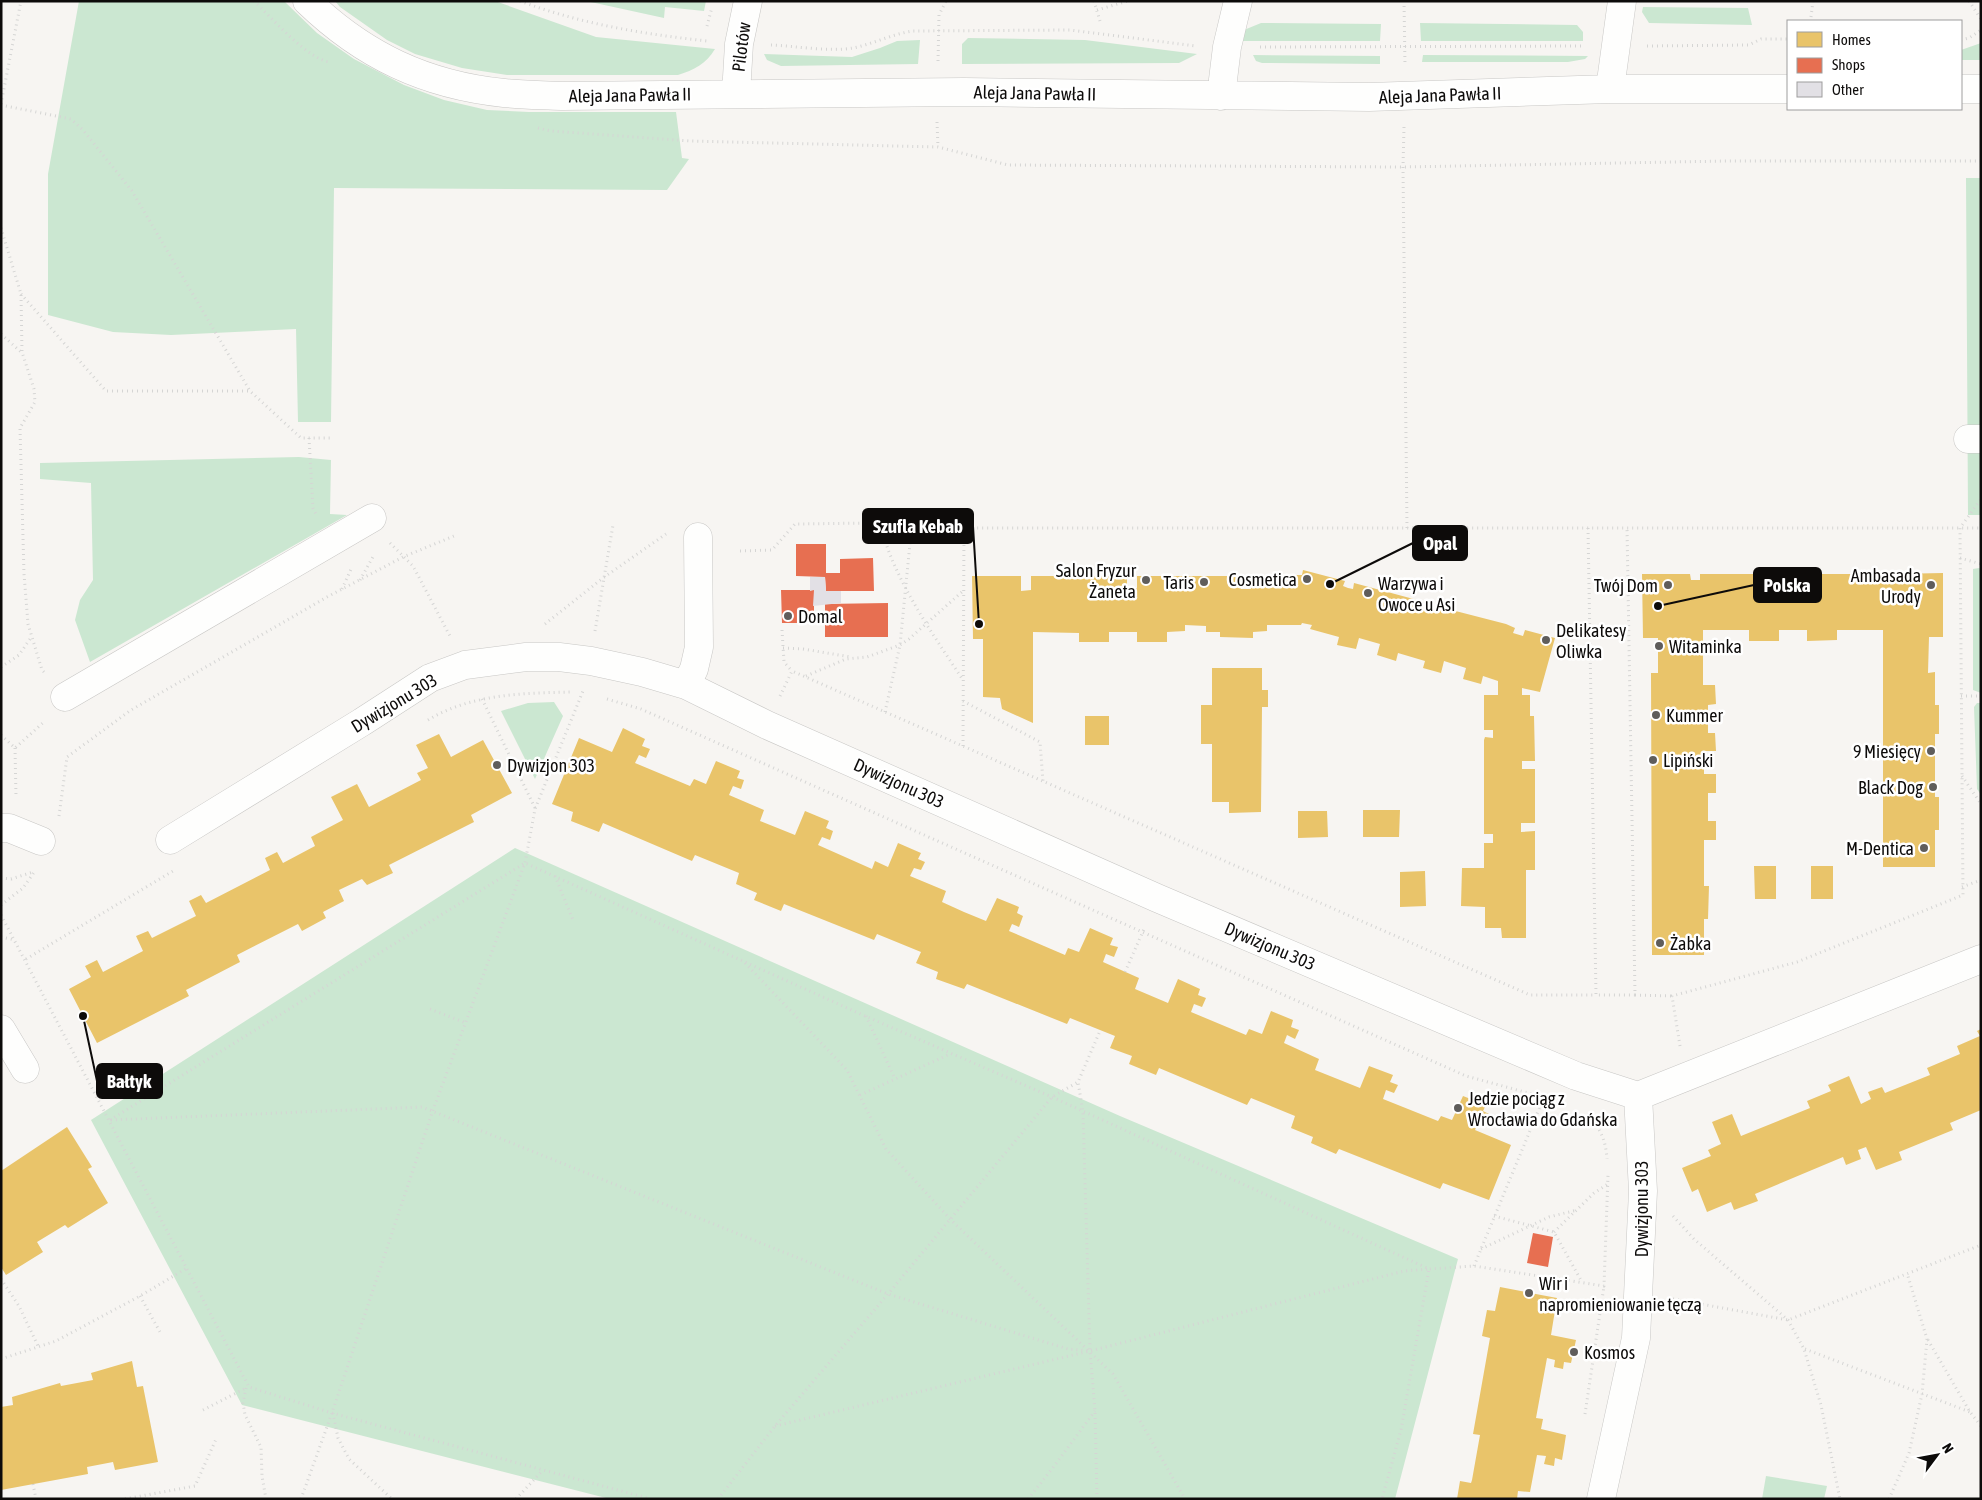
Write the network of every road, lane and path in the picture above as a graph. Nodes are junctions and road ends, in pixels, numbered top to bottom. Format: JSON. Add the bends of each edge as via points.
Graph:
{"nodes":[{"id":1,"x":21,"y":1,"type":"edge"},
{"id":2,"x":308,"y":1,"type":"edge"},
{"id":3,"x":520,"y":1,"type":"edge"},
{"id":4,"x":714,"y":1,"type":"edge"},
{"id":5,"x":748,"y":1,"type":"edge"},
{"id":6,"x":946,"y":1,"type":"edge"},
{"id":7,"x":1094,"y":1,"type":"edge"},
{"id":8,"x":1128,"y":1,"type":"edge"},
{"id":9,"x":1238,"y":1,"type":"edge"},
{"id":10,"x":1404,"y":1,"type":"edge"},
{"id":11,"x":1622,"y":1,"type":"edge"},
{"id":12,"x":1813,"y":1,"type":"edge"},
{"id":13,"x":1969,"y":1,"type":"edge"},
{"id":14,"x":1096,"y":10,"type":"junction"},
{"id":15,"x":1811,"y":17,"type":"dead end"},
{"id":16,"x":1981,"y":19,"type":"edge"},
{"id":17,"x":1100,"y":21,"type":"dead end"},
{"id":18,"x":707,"y":26,"type":"dead end"},
{"id":19,"x":938,"y":30,"type":"junction"},
{"id":20,"x":1981,"y":30,"type":"edge"},
{"id":21,"x":1787,"y":39,"type":"edge"},
{"id":22,"x":1962,"y":40,"type":"edge"},
{"id":23,"x":739,"y":44,"type":"junction"},
{"id":24,"x":1616,"y":46,"type":"junction"},
{"id":25,"x":1227,"y":47,"type":"junction"},
{"id":26,"x":1405,"y":47,"type":"junction"},
{"id":27,"x":1610,"y":89,"type":"junction"},
{"id":28,"x":1787,"y":89,"type":"edge"},
{"id":29,"x":1962,"y":89,"type":"edge"},
{"id":30,"x":1981,"y":89,"type":"edge"},
{"id":31,"x":736,"y":94,"type":"junction"},
{"id":32,"x":1221,"y":96,"type":"junction"},
{"id":33,"x":1,"y":105,"type":"edge"},
{"id":34,"x":937,"y":113,"type":"dead end"},
{"id":35,"x":1404,"y":119,"type":"dead end"},
{"id":36,"x":532,"y":127,"type":"dead end"},
{"id":37,"x":938,"y":147,"type":"junction"},
{"id":38,"x":1981,"y":161,"type":"edge"},
{"id":39,"x":1403,"y":167,"type":"junction"},
{"id":40,"x":1,"y":228,"type":"edge"},
{"id":41,"x":21,"y":294,"type":"junction"},
{"id":42,"x":1,"y":334,"type":"edge"},
{"id":43,"x":22,"y":352,"type":"junction"},
{"id":44,"x":250,"y":391,"type":"junction"},
{"id":45,"x":309,"y":438,"type":"junction"},
{"id":46,"x":331,"y":438,"type":"dead end"},
{"id":47,"x":1981,"y":499,"type":"edge"},
{"id":48,"x":372,"y":518,"type":"dead end"},
{"id":49,"x":881,"y":522,"type":"junction"},
{"id":50,"x":912,"y":522,"type":"junction"},
{"id":51,"x":613,"y":525,"type":"dead end"},
{"id":52,"x":964,"y":528,"type":"junction"},
{"id":53,"x":1407,"y":528,"type":"junction"},
{"id":54,"x":1588,"y":528,"type":"junction"},
{"id":55,"x":1627,"y":528,"type":"junction"},
{"id":56,"x":1960,"y":528,"type":"junction"},
{"id":57,"x":1981,"y":528,"type":"edge"},
{"id":58,"x":670,"y":531,"type":"dead end"},
{"id":59,"x":454,"y":536,"type":"dead end"},
{"id":60,"x":698,"y":537,"type":"dead end"},
{"id":61,"x":332,"y":542,"type":"junction"},
{"id":62,"x":740,"y":551,"type":"dead end"},
{"id":63,"x":1960,"y":558,"type":"junction"},
{"id":64,"x":1981,"y":564,"type":"edge"},
{"id":65,"x":413,"y":566,"type":"dead end"},
{"id":66,"x":603,"y":578,"type":"junction"},
{"id":67,"x":905,"y":585,"type":"junction"},
{"id":68,"x":964,"y":590,"type":"junction"},
{"id":69,"x":926,"y":624,"type":"junction"},
{"id":70,"x":544,"y":625,"type":"dead end"},
{"id":71,"x":782,"y":630,"type":"dead end"},
{"id":72,"x":32,"y":636,"type":"junction"},
{"id":73,"x":900,"y":645,"type":"junction"},
{"id":74,"x":783,"y":648,"type":"junction"},
{"id":75,"x":856,"y":658,"type":"junction"},
{"id":76,"x":590,"y":661,"type":"junction"},
{"id":77,"x":465,"y":665,"type":"junction"},
{"id":78,"x":1,"y":667,"type":"edge"},
{"id":79,"x":792,"y":671,"type":"junction"},
{"id":80,"x":805,"y":677,"type":"junction"},
{"id":81,"x":963,"y":681,"type":"junction"},
{"id":82,"x":686,"y":685,"type":"junction"},
{"id":83,"x":583,"y":692,"type":"junction"},
{"id":84,"x":591,"y":695,"type":"dead end"},
{"id":85,"x":1961,"y":696,"type":"junction"},
{"id":86,"x":1981,"y":696,"type":"edge"},
{"id":87,"x":65,"y":697,"type":"junction"},
{"id":88,"x":599,"y":697,"type":"dead end"},
{"id":89,"x":483,"y":699,"type":"junction"},
{"id":90,"x":963,"y":701,"type":"junction"},
{"id":91,"x":885,"y":712,"type":"junction"},
{"id":92,"x":426,"y":721,"type":"dead end"},
{"id":93,"x":767,"y":724,"type":"junction"},
{"id":94,"x":1,"y":735,"type":"edge"},
{"id":95,"x":963,"y":746,"type":"junction"},
{"id":96,"x":15,"y":748,"type":"junction"},
{"id":97,"x":1962,"y":776,"type":"junction"},
{"id":98,"x":1043,"y":781,"type":"junction"},
{"id":99,"x":16,"y":798,"type":"dead end"},
{"id":100,"x":1981,"y":804,"type":"edge"},
{"id":101,"x":535,"y":809,"type":"junction"},
{"id":102,"x":58,"y":818,"type":"dead end"},
{"id":103,"x":1,"y":828,"type":"edge"},
{"id":104,"x":170,"y":840,"type":"dead end"},
{"id":105,"x":41,"y":841,"type":"dead end"},
{"id":106,"x":525,"y":862,"type":"junction"},
{"id":107,"x":181,"y":867,"type":"dead end"},
{"id":108,"x":555,"y":876,"type":"junction"},
{"id":109,"x":1,"y":878,"type":"edge"},
{"id":110,"x":1981,"y":880,"type":"edge"},
{"id":111,"x":1962,"y":887,"type":"junction"},
{"id":112,"x":1157,"y":898,"type":"junction"},
{"id":113,"x":1,"y":905,"type":"edge"},
{"id":114,"x":1,"y":915,"type":"edge"},
{"id":115,"x":572,"y":920,"type":"dead end"},
{"id":116,"x":1143,"y":930,"type":"junction"},
{"id":117,"x":1,"y":937,"type":"edge"},
{"id":118,"x":15,"y":940,"type":"junction"},
{"id":119,"x":26,"y":959,"type":"junction"},
{"id":120,"x":1981,"y":959,"type":"edge"},
{"id":121,"x":743,"y":961,"type":"junction"},
{"id":122,"x":1125,"y":972,"type":"dead end"},
{"id":123,"x":1596,"y":995,"type":"junction"},
{"id":124,"x":1635,"y":995,"type":"junction"},
{"id":125,"x":1672,"y":996,"type":"junction"},
{"id":126,"x":430,"y":1009,"type":"dead end"},
{"id":127,"x":866,"y":1016,"type":"junction"},
{"id":128,"x":466,"y":1023,"type":"junction"},
{"id":129,"x":1,"y":1029,"type":"edge"},
{"id":130,"x":1100,"y":1030,"type":"dead end"},
{"id":131,"x":951,"y":1054,"type":"junction"},
{"id":132,"x":25,"y":1069,"type":"dead end"},
{"id":133,"x":1684,"y":1076,"type":"junction"},
{"id":134,"x":895,"y":1079,"type":"junction"},
{"id":135,"x":1078,"y":1082,"type":"junction"},
{"id":136,"x":860,"y":1095,"type":"junction"},
{"id":137,"x":1638,"y":1096,"type":"junction"},
{"id":138,"x":1544,"y":1097,"type":"junction"},
{"id":139,"x":1052,"y":1098,"type":"junction"},
{"id":140,"x":1551,"y":1099,"type":"dead end"},
{"id":141,"x":433,"y":1110,"type":"junction"},
{"id":142,"x":1580,"y":1110,"type":"dead end"},
{"id":143,"x":1083,"y":1112,"type":"junction"},
{"id":144,"x":110,"y":1120,"type":"junction"},
{"id":145,"x":1608,"y":1183,"type":"junction"},
{"id":146,"x":1577,"y":1210,"type":"junction"},
{"id":147,"x":1670,"y":1213,"type":"dead end"},
{"id":148,"x":1494,"y":1216,"type":"junction"},
{"id":149,"x":951,"y":1220,"type":"junction"},
{"id":150,"x":1529,"y":1226,"type":"junction"},
{"id":151,"x":1554,"y":1232,"type":"junction"},
{"id":152,"x":1981,"y":1245,"type":"edge"},
{"id":153,"x":1481,"y":1249,"type":"junction"},
{"id":154,"x":1474,"y":1266,"type":"junction"},
{"id":155,"x":187,"y":1268,"type":"junction"},
{"id":156,"x":1429,"y":1269,"type":"junction"},
{"id":157,"x":1907,"y":1273,"type":"junction"},
{"id":158,"x":1,"y":1279,"type":"edge"},
{"id":159,"x":1582,"y":1282,"type":"junction"},
{"id":160,"x":1604,"y":1286,"type":"junction"},
{"id":161,"x":888,"y":1294,"type":"junction"},
{"id":162,"x":140,"y":1296,"type":"junction"},
{"id":163,"x":1660,"y":1296,"type":"dead end"},
{"id":164,"x":1788,"y":1320,"type":"junction"},
{"id":165,"x":160,"y":1332,"type":"dead end"},
{"id":166,"x":1927,"y":1340,"type":"junction"},
{"id":167,"x":39,"y":1348,"type":"junction"},
{"id":168,"x":1804,"y":1349,"type":"junction"},
{"id":169,"x":1090,"y":1351,"type":"junction"},
{"id":170,"x":1,"y":1359,"type":"edge"},
{"id":171,"x":248,"y":1388,"type":"junction"},
{"id":172,"x":1922,"y":1394,"type":"junction"},
{"id":173,"x":203,"y":1410,"type":"dead end"},
{"id":174,"x":1095,"y":1410,"type":"junction"},
{"id":175,"x":332,"y":1412,"type":"junction"},
{"id":176,"x":1970,"y":1412,"type":"junction"},
{"id":177,"x":1584,"y":1420,"type":"dead end"},
{"id":178,"x":775,"y":1426,"type":"junction"},
{"id":179,"x":1981,"y":1426,"type":"edge"},
{"id":180,"x":217,"y":1437,"type":"dead end"},
{"id":181,"x":543,"y":1470,"type":"junction"},
{"id":182,"x":33,"y":1484,"type":"dead end"},
{"id":183,"x":388,"y":1498,"type":"edge"},
{"id":184,"x":36,"y":1499,"type":"edge"},
{"id":185,"x":125,"y":1499,"type":"edge"},
{"id":186,"x":266,"y":1499,"type":"edge"},
{"id":187,"x":301,"y":1499,"type":"edge"},
{"id":188,"x":516,"y":1499,"type":"edge"},
{"id":189,"x":651,"y":1499,"type":"edge"},
{"id":190,"x":718,"y":1499,"type":"edge"},
{"id":191,"x":1028,"y":1499,"type":"edge"},
{"id":192,"x":1098,"y":1499,"type":"edge"},
{"id":193,"x":1185,"y":1499,"type":"edge"},
{"id":194,"x":1382,"y":1499,"type":"edge"},
{"id":195,"x":1601,"y":1499,"type":"edge"},
{"id":196,"x":1840,"y":1499,"type":"edge"},
{"id":197,"x":1889,"y":1499,"type":"edge"}],
"edges":[{"from":1,"to":33,"type":"path"},
{"from":2,"to":31,"type":"street","name":"Aleja Jana Pawła II","via":[[351,39],[382,58],[456,84],[505,93],[562,96]]},
{"from":3,"to":23,"type":"path","via":[[637,33]]},
{"from":4,"to":18,"type":"path"},
{"from":5,"to":23,"type":"street","name":"Pilotów"},
{"from":6,"to":19,"type":"path","via":[[939,15]]},
{"from":7,"to":14,"type":"path"},
{"from":8,"to":14,"type":"path"},
{"from":9,"to":25,"type":"street"},
{"from":10,"to":26,"type":"path"},
{"from":11,"to":24,"type":"street"},
{"from":12,"to":15,"type":"path"},
{"from":13,"to":16,"type":"path"},
{"from":14,"to":17,"type":"path"},
{"from":19,"to":23,"type":"path","via":[[905,32],[844,48]]},
{"from":19,"to":25,"type":"path","via":[[1070,30],[1188,46]]},
{"from":20,"to":22,"type":"path"},
{"from":21,"to":24,"type":"path","via":[[1761,39],[1749,44]]},
{"from":23,"to":31,"type":"street","name":"Pilotów"},
{"from":24,"to":26,"type":"path"},
{"from":24,"to":27,"type":"street"},
{"from":25,"to":26,"type":"path"},
{"from":25,"to":32,"type":"street"},
{"from":27,"to":28,"type":"street","name":"Aleja Jana Pawła II"},
{"from":27,"to":32,"type":"street","name":"Aleja Jana Pawła II","via":[[1368,97]]},
{"from":29,"to":30,"type":"street"},
{"from":31,"to":32,"type":"street","name":"Aleja Jana Pawła II","via":[[964,92]]},
{"from":33,"to":44,"type":"path","via":[[71,119],[83,130],[132,191]]},
{"from":34,"to":37,"type":"path"},
{"from":35,"to":39,"type":"path"},
{"from":36,"to":37,"type":"path","via":[[690,141]]},
{"from":37,"to":39,"type":"path","via":[[1008,165]]},
{"from":38,"to":39,"type":"path"},
{"from":39,"to":53,"type":"path"},
{"from":40,"to":41,"type":"path"},
{"from":41,"to":43,"type":"path"},
{"from":41,"to":44,"type":"path","via":[[106,391]]},
{"from":42,"to":43,"type":"path"},
{"from":43,"to":72,"type":"path","via":[[35,402],[20,428],[24,574]]},
{"from":44,"to":45,"type":"path","via":[[301,438]]},
{"from":45,"to":46,"type":"path"},
{"from":45,"to":61,"type":"path","via":[[313,508]]},
{"from":47,"to":56,"type":"path"},
{"from":48,"to":61,"type":"street"},
{"from":49,"to":50,"type":"path"},
{"from":49,"to":62,"type":"path","via":[[795,524],[772,550]]},
{"from":49,"to":67,"type":"path","via":[[889,551]]},
{"from":50,"to":52,"type":"path","via":[[948,522]]},
{"from":50,"to":67,"type":"path"},
{"from":51,"to":66,"type":"path"},
{"from":52,"to":53,"type":"path"},
{"from":52,"to":68,"type":"path"},
{"from":53,"to":54,"type":"path"},
{"from":54,"to":55,"type":"path"},
{"from":54,"to":123,"type":"path"},
{"from":55,"to":56,"type":"path"},
{"from":55,"to":124,"type":"path"},
{"from":56,"to":57,"type":"path"},
{"from":56,"to":63,"type":"path"},
{"from":58,"to":66,"type":"path"},
{"from":59,"to":102,"type":"path","via":[[403,557],[326,598],[131,710],[67,757]]},
{"from":60,"to":82,"type":"street","via":[[699,647]]},
{"from":61,"to":87,"type":"street"},
{"from":63,"to":64,"type":"path"},
{"from":63,"to":85,"type":"path"},
{"from":65,"to":77,"type":"path"},
{"from":66,"to":70,"type":"path"},
{"from":66,"to":76,"type":"path"},
{"from":67,"to":69,"type":"path"},
{"from":67,"to":73,"type":"path"},
{"from":68,"to":69,"type":"path"},
{"from":68,"to":81,"type":"path"},
{"from":69,"to":73,"type":"path"},
{"from":69,"to":81,"type":"path"},
{"from":71,"to":74,"type":"path"},
{"from":72,"to":78,"type":"path","via":[[19,656]]},
{"from":72,"to":87,"type":"path","via":[[42,670]]},
{"from":73,"to":75,"type":"path","via":[[867,658]]},
{"from":73,"to":91,"type":"path"},
{"from":74,"to":75,"type":"path","via":[[803,648]]},
{"from":74,"to":79,"type":"path","via":[[784,662]]},
{"from":75,"to":80,"type":"path","via":[[846,659]]},
{"from":76,"to":77,"type":"street","name":"Dywizjonu 303","via":[[526,657]]},
{"from":76,"to":82,"type":"street","name":"Dywizjonu 303"},
{"from":76,"to":83,"type":"path"},
{"from":77,"to":89,"type":"path"},
{"from":77,"to":104,"type":"street","name":"Dywizjonu 303","via":[[430,678]]},
{"from":79,"to":80,"type":"path"},
{"from":79,"to":93,"type":"path"},
{"from":80,"to":91,"type":"path"},
{"from":81,"to":90,"type":"path"},
{"from":82,"to":93,"type":"street","name":"Dywizjonu 303"},
{"from":83,"to":84,"type":"path"},
{"from":83,"to":89,"type":"path","via":[[519,693]]},
{"from":83,"to":101,"type":"path"},
{"from":85,"to":86,"type":"path"},
{"from":85,"to":97,"type":"path"},
{"from":87,"to":96,"type":"path","via":[[44,722]]},
{"from":88,"to":116,"type":"path","via":[[641,709]]},
{"from":89,"to":92,"type":"path","via":[[443,711]]},
{"from":89,"to":101,"type":"path"},
{"from":90,"to":95,"type":"path"},
{"from":90,"to":98,"type":"path","via":[[1040,742]]},
{"from":91,"to":95,"type":"path"},
{"from":93,"to":112,"type":"street","name":"Dywizjonu 303"},
{"from":94,"to":96,"type":"path"},
{"from":95,"to":98,"type":"path"},
{"from":96,"to":99,"type":"path"},
{"from":97,"to":100,"type":"path"},
{"from":97,"to":111,"type":"path"},
{"from":98,"to":123,"type":"path","via":[[1530,995]]},
{"from":101,"to":106,"type":"path"},
{"from":103,"to":105,"type":"street"},
{"from":106,"to":108,"type":"path"},
{"from":106,"to":128,"type":"path"},
{"from":106,"to":144,"type":"path"},
{"from":107,"to":119,"type":"path"},
{"from":108,"to":115,"type":"path"},
{"from":108,"to":121,"type":"path"},
{"from":109,"to":113,"type":"path","via":[[12,879],[36,871],[23,888]]},
{"from":110,"to":111,"type":"path"},
{"from":111,"to":125,"type":"path","via":[[1963,895],[1798,962]]},
{"from":112,"to":116,"type":"path"},
{"from":112,"to":137,"type":"street","name":"Dywizjonu 303","via":[[1576,1076]]},
{"from":114,"to":118,"type":"path"},
{"from":116,"to":122,"type":"path"},
{"from":116,"to":138,"type":"path","via":[[1466,1076]]},
{"from":117,"to":118,"type":"path"},
{"from":118,"to":119,"type":"path"},
{"from":119,"to":144,"type":"path"},
{"from":120,"to":133,"type":"street"},
{"from":121,"to":127,"type":"path"},
{"from":121,"to":136,"type":"path","via":[[847,1070]]},
{"from":123,"to":124,"type":"path"},
{"from":124,"to":125,"type":"path"},
{"from":125,"to":133,"type":"path"},
{"from":126,"to":128,"type":"path"},
{"from":127,"to":131,"type":"path"},
{"from":127,"to":134,"type":"path"},
{"from":128,"to":141,"type":"path"},
{"from":129,"to":132,"type":"street"},
{"from":130,"to":135,"type":"path"},
{"from":131,"to":134,"type":"path"},
{"from":131,"to":139,"type":"path"},
{"from":133,"to":137,"type":"street"},
{"from":134,"to":136,"type":"path"},
{"from":135,"to":139,"type":"path"},
{"from":135,"to":143,"type":"path"},
{"from":136,"to":149,"type":"path","via":[[886,1149]]},
{"from":137,"to":195,"type":"street","name":"Dywizjonu 303","via":[[1643,1191],[1636,1338]]},
{"from":138,"to":140,"type":"path"},
{"from":138,"to":148,"type":"path"},
{"from":139,"to":143,"type":"path"},
{"from":139,"to":149,"type":"path"},
{"from":141,"to":144,"type":"path","via":[[422,1107]]},
{"from":141,"to":161,"type":"path"},
{"from":141,"to":175,"type":"path"},
{"from":142,"to":145,"type":"path","via":[[1598,1127],[1606,1142]]},
{"from":143,"to":156,"type":"path"},
{"from":143,"to":169,"type":"path"},
{"from":144,"to":155,"type":"path"},
{"from":145,"to":146,"type":"path"},
{"from":145,"to":160,"type":"path"},
{"from":146,"to":150,"type":"path","via":[[1549,1216]]},
{"from":146,"to":151,"type":"path"},
{"from":147,"to":164,"type":"path","via":[[1694,1239]]},
{"from":148,"to":150,"type":"path"},
{"from":148,"to":153,"type":"path"},
{"from":149,"to":161,"type":"path"},
{"from":149,"to":169,"type":"path"},
{"from":150,"to":151,"type":"path"},
{"from":150,"to":153,"type":"path"},
{"from":151,"to":159,"type":"path"},
{"from":152,"to":157,"type":"path"},
{"from":153,"to":154,"type":"path"},
{"from":154,"to":156,"type":"path"},
{"from":154,"to":159,"type":"path"},
{"from":155,"to":162,"type":"path"},
{"from":155,"to":171,"type":"path"},
{"from":156,"to":169,"type":"path","via":[[1404,1271]]},
{"from":156,"to":194,"type":"path","via":[[1401,1430]]},
{"from":157,"to":164,"type":"path"},
{"from":157,"to":166,"type":"path"},
{"from":158,"to":167,"type":"path","via":[[19,1306]]},
{"from":159,"to":160,"type":"path"},
{"from":160,"to":177,"type":"path"},
{"from":161,"to":169,"type":"path","via":[[1068,1349]]},
{"from":161,"to":178,"type":"path"},
{"from":162,"to":165,"type":"path"},
{"from":162,"to":167,"type":"path"},
{"from":163,"to":164,"type":"path"},
{"from":164,"to":168,"type":"path"},
{"from":166,"to":172,"type":"path"},
{"from":166,"to":176,"type":"path"},
{"from":167,"to":170,"type":"path"},
{"from":168,"to":172,"type":"path"},
{"from":168,"to":196,"type":"path","via":[[1821,1405]]},
{"from":169,"to":174,"type":"path"},
{"from":169,"to":178,"type":"path"},
{"from":169,"to":193,"type":"path","via":[[1113,1374]]},
{"from":171,"to":173,"type":"path"},
{"from":171,"to":175,"type":"path"},
{"from":171,"to":186,"type":"path","via":[[243,1403],[245,1415],[261,1447]]},
{"from":172,"to":176,"type":"path"},
{"from":172,"to":197,"type":"path","via":[[1909,1453]]},
{"from":174,"to":191,"type":"path"},
{"from":174,"to":192,"type":"path"},
{"from":175,"to":181,"type":"path"},
{"from":175,"to":183,"type":"path","via":[[338,1438],[349,1459]]},
{"from":175,"to":187,"type":"path"},
{"from":176,"to":179,"type":"path"},
{"from":178,"to":190,"type":"path"},
{"from":180,"to":185,"type":"path","via":[[196,1486]]},
{"from":181,"to":188,"type":"path"},
{"from":181,"to":189,"type":"path"},
{"from":182,"to":184,"type":"path"}]}
